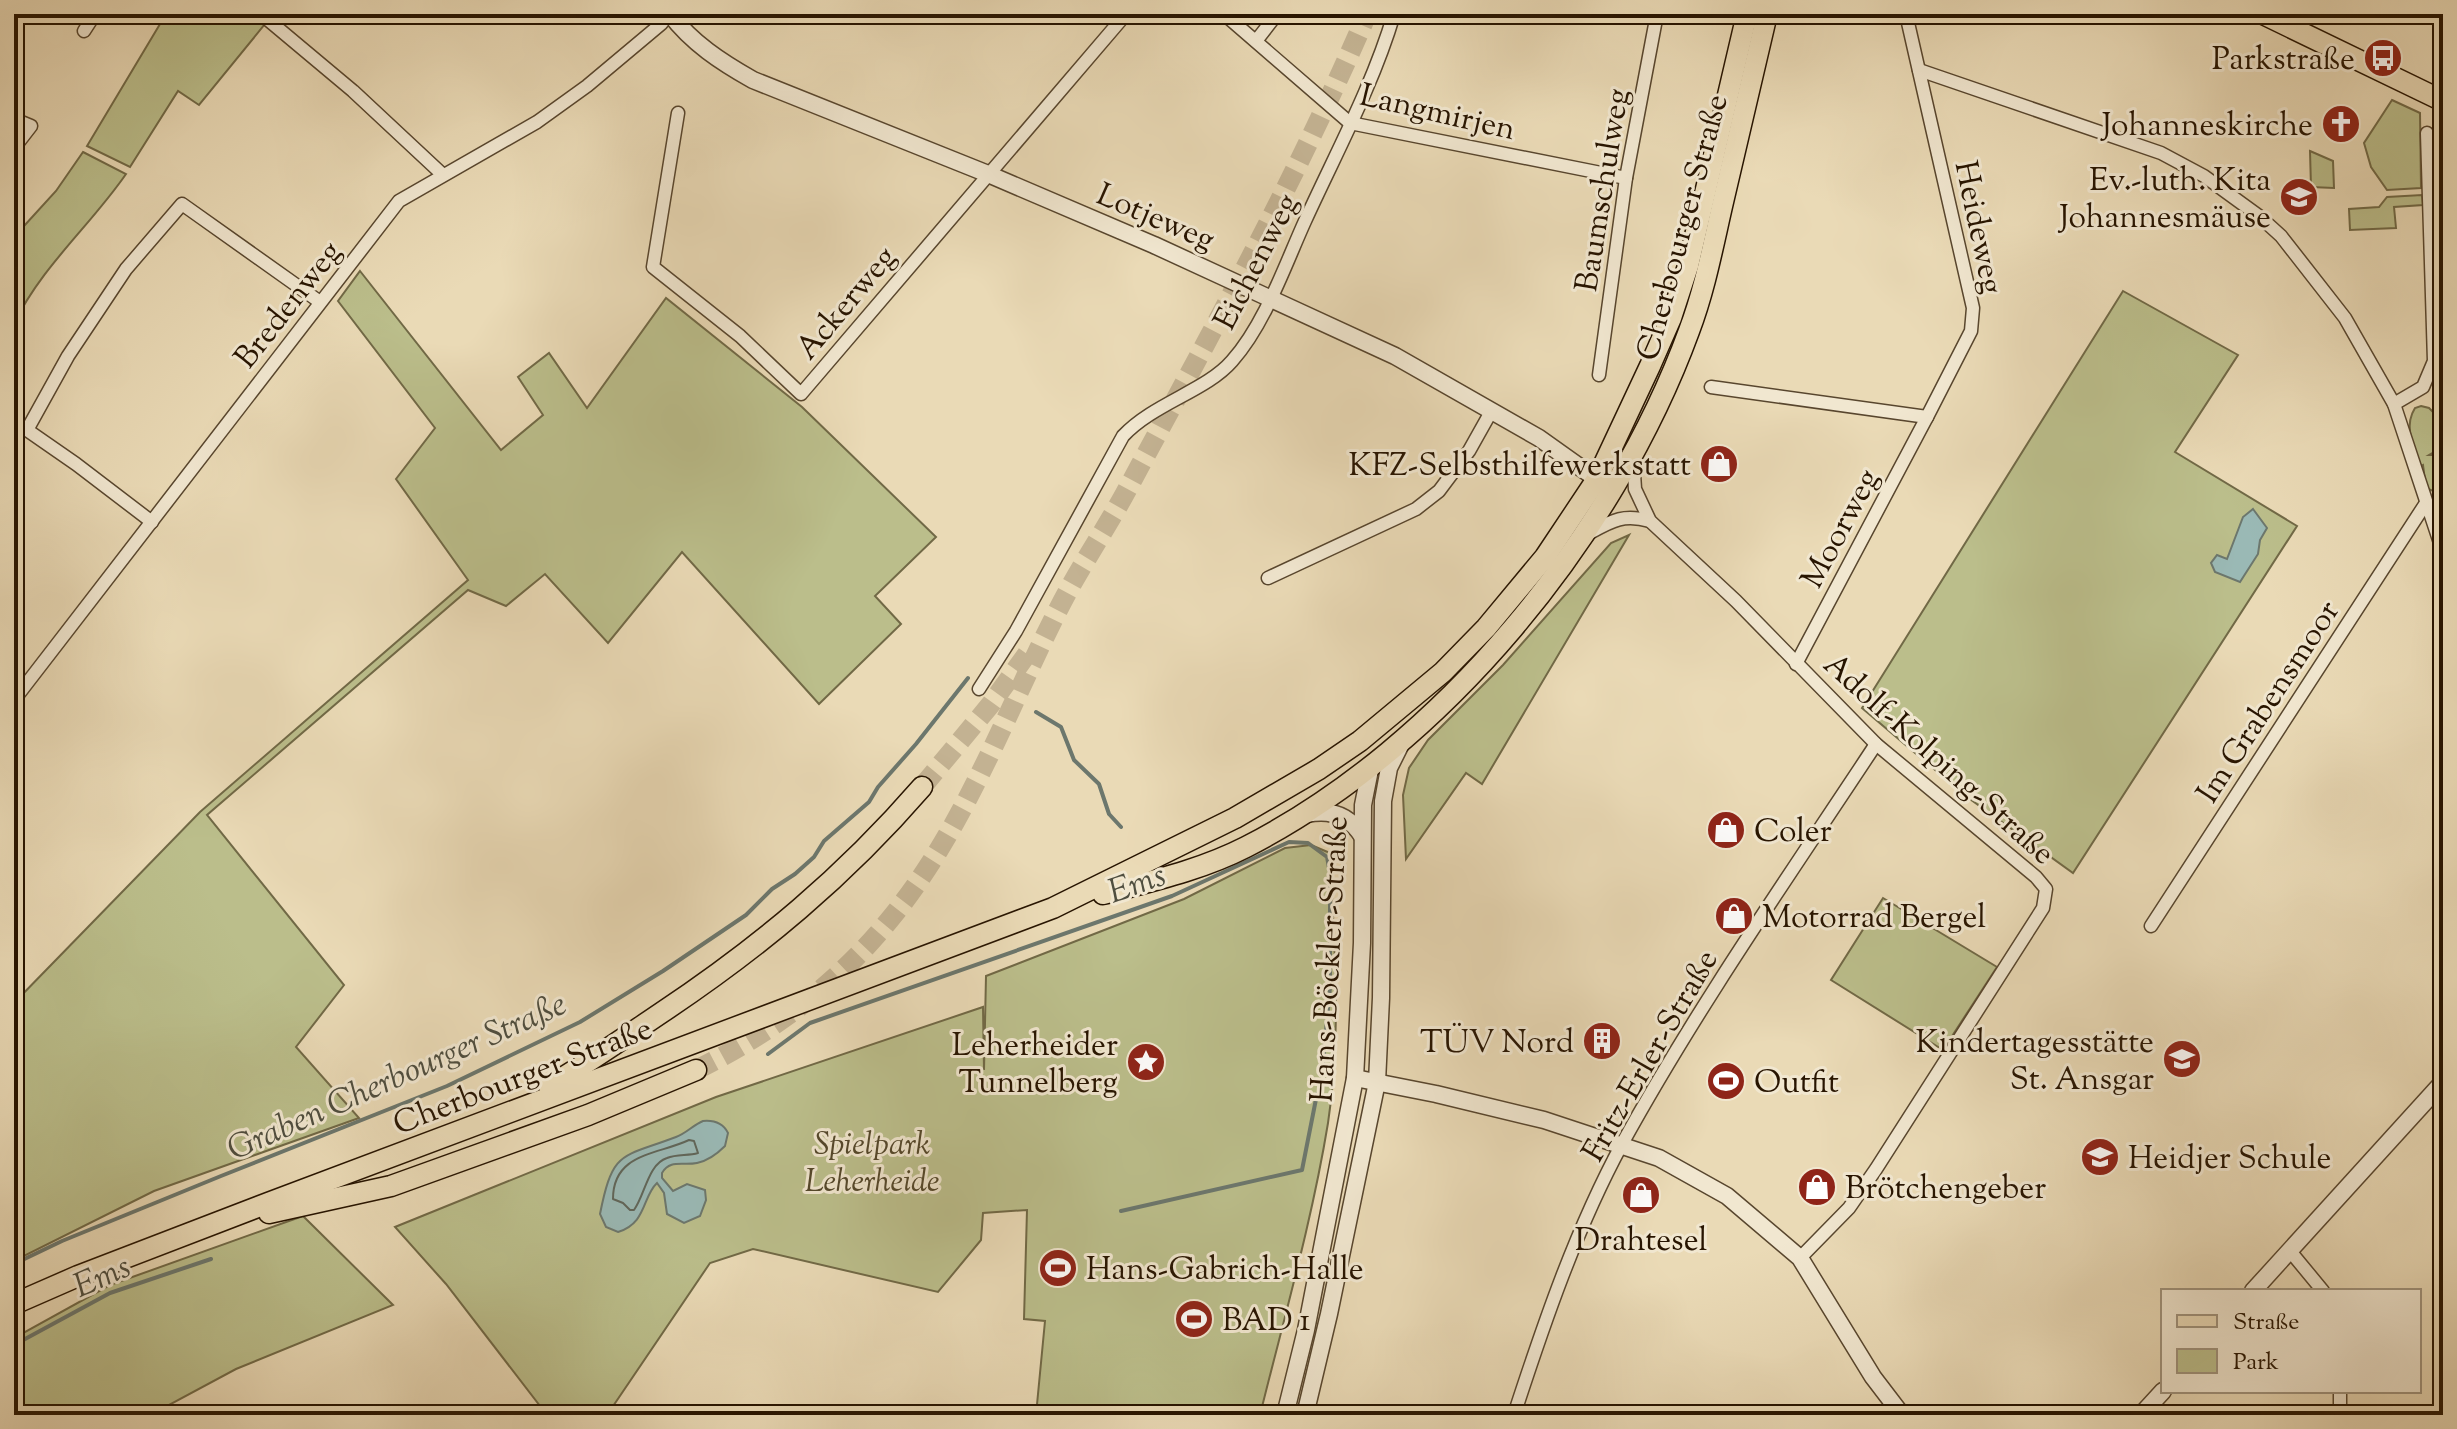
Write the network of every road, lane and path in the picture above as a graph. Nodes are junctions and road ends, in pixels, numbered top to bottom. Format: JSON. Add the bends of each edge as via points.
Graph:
{"nodes":[{"id":1,"x":95,"y":14,"type":"edge"},
{"id":2,"x":261,"y":14,"type":"edge"},
{"id":3,"x":670,"y":14,"type":"edge"},
{"id":4,"x":1126,"y":14,"type":"edge"},
{"id":5,"x":1224,"y":14,"type":"edge"},
{"id":6,"x":1277,"y":14,"type":"edge"},
{"id":7,"x":1394,"y":14,"type":"edge"},
{"id":8,"x":1657,"y":14,"type":"edge"},
{"id":9,"x":1747,"y":14,"type":"edge"},
{"id":10,"x":1767,"y":14,"type":"edge"},
{"id":11,"x":1906,"y":14,"type":"edge"},
{"id":12,"x":2263,"y":14,"type":"edge"},
{"id":13,"x":84,"y":31,"type":"dead end"},
{"id":14,"x":1256,"y":41,"type":"junction"},
{"id":15,"x":1919,"y":70,"type":"junction"},
{"id":16,"x":2443,"y":101,"type":"edge"},
{"id":17,"x":678,"y":113,"type":"dead end"},
{"id":18,"x":14,"y":119,"type":"edge"},
{"id":19,"x":1350,"y":123,"type":"junction"},
{"id":20,"x":2427,"y":133,"type":"dead end"},
{"id":21,"x":14,"y":148,"type":"edge"},
{"id":22,"x":988,"y":174,"type":"junction"},
{"id":23,"x":443,"y":175,"type":"junction"},
{"id":24,"x":1626,"y":178,"type":"junction"},
{"id":25,"x":1270,"y":298,"type":"junction"},
{"id":26,"x":320,"y":302,"type":"junction"},
{"id":27,"x":1599,"y":375,"type":"dead end"},
{"id":28,"x":1711,"y":387,"type":"dead end"},
{"id":29,"x":2394,"y":404,"type":"junction"},
{"id":30,"x":1492,"y":410,"type":"junction"},
{"id":31,"x":1927,"y":417,"type":"junction"},
{"id":32,"x":1633,"y":458,"type":"junction"},
{"id":33,"x":1605,"y":484,"type":"junction"},
{"id":34,"x":2426,"y":503,"type":"junction"},
{"id":35,"x":1650,"y":521,"type":"junction"},
{"id":36,"x":152,"y":522,"type":"junction"},
{"id":37,"x":1582,"y":537,"type":"junction"},
{"id":38,"x":2443,"y":552,"type":"edge"},
{"id":39,"x":1268,"y":578,"type":"dead end"},
{"id":40,"x":1796,"y":664,"type":"junction"},
{"id":41,"x":979,"y":689,"type":"dead end"},
{"id":42,"x":14,"y":700,"type":"edge"},
{"id":43,"x":1395,"y":713,"type":"junction"},
{"id":44,"x":1414,"y":729,"type":"junction"},
{"id":45,"x":1876,"y":744,"type":"junction"},
{"id":46,"x":1344,"y":752,"type":"junction"},
{"id":47,"x":1371,"y":765,"type":"junction"},
{"id":48,"x":1385,"y":786,"type":"junction"},
{"id":49,"x":922,"y":787,"type":"tunnel mouth"},
{"id":50,"x":1307,"y":814,"type":"junction"},
{"id":51,"x":1362,"y":836,"type":"junction"},
{"id":52,"x":1053,"y":908,"type":"junction"},
{"id":53,"x":2151,"y":926,"type":"dead end"},
{"id":54,"x":696,"y":1070,"type":"tunnel mouth"},
{"id":55,"x":1355,"y":1078,"type":"junction"},
{"id":56,"x":1377,"y":1082,"type":"junction"},
{"id":57,"x":2443,"y":1082,"type":"edge"},
{"id":58,"x":501,"y":1115,"type":"junction"},
{"id":59,"x":1621,"y":1146,"type":"junction"},
{"id":60,"x":210,"y":1226,"type":"junction"},
{"id":61,"x":2290,"y":1251,"type":"junction"},
{"id":62,"x":1800,"y":1258,"type":"junction"},
{"id":63,"x":2255,"y":1289,"type":"edge"},
{"id":64,"x":2321,"y":1289,"type":"edge"},
{"id":65,"x":14,"y":1304,"type":"edge"},
{"id":66,"x":1873,"y":1377,"type":"junction"},
{"id":67,"x":2161,"y":1393,"type":"edge"},
{"id":68,"x":2340,"y":1393,"type":"edge"},
{"id":69,"x":1285,"y":1415,"type":"edge"},
{"id":70,"x":1305,"y":1415,"type":"edge"},
{"id":71,"x":1514,"y":1415,"type":"edge"},
{"id":72,"x":1890,"y":1415,"type":"edge"},
{"id":73,"x":1902,"y":1415,"type":"edge"},
{"id":74,"x":2141,"y":1415,"type":"edge"},
{"id":75,"x":2340,"y":1415,"type":"edge"}],
"edges":[{"from":1,"to":13,"type":"street"},
{"from":2,"to":23,"type":"street"},
{"from":3,"to":22,"type":"street","name":"Lotjeweg","via":[[693,41],[753,80]]},
{"from":3,"to":23,"type":"street","name":"Bredenweg","via":[[579,92],[518,134]]},
{"from":4,"to":22,"type":"street","name":"Ackerweg"},
{"from":5,"to":14,"type":"street","name":"Langmirjen"},
{"from":6,"to":14,"type":"street"},
{"from":7,"to":19,"type":"street","name":"Eichenweg"},
{"from":8,"to":24,"type":"street","name":"Baumschulweg"},
{"from":9,"to":33,"type":"main road","name":"Cherbourger Straße","via":[[1688,266]]},
{"from":10,"to":32,"type":"main road","name":"Cherbourger Straße","via":[[1691,327]]},
{"from":11,"to":15,"type":"street","name":"Heideweg"},
{"from":12,"to":16,"type":"main road"},
{"from":14,"to":19,"type":"street","name":"Langmirjen"},
{"from":15,"to":29,"type":"street","via":[[2161,153],[2204,176],[2281,236],[2345,318]]},
{"from":15,"to":31,"type":"street","name":"Heideweg","via":[[1973,308],[1971,331]]},
{"from":17,"to":22,"type":"street","name":"Ackerweg","via":[[653,267],[740,336],[801,394]]},
{"from":18,"to":21,"type":"street","via":[[31,126]]},
{"from":19,"to":24,"type":"street","name":"Langmirjen"},
{"from":19,"to":25,"type":"street","name":"Eichenweg"},
{"from":20,"to":29,"type":"street","via":[[2434,361],[2423,387]]},
{"from":22,"to":25,"type":"street","name":"Lotjeweg"},
{"from":23,"to":26,"type":"street","name":"Bredenweg","via":[[399,201]]},
{"from":24,"to":27,"type":"street","name":"Baumschulweg"},
{"from":25,"to":30,"type":"street","name":"Lotjeweg","via":[[1395,356]]},
{"from":25,"to":41,"type":"street","name":"Eichenweg","via":[[1232,361],[1146,415],[1123,436]]},
{"from":26,"to":36,"type":"street","name":"Bredenweg"},
{"from":26,"to":36,"type":"street","via":[[182,204],[126,269],[27,430]]},
{"from":28,"to":31,"type":"street"},
{"from":29,"to":34,"type":"street"},
{"from":30,"to":33,"type":"street","name":"Lotjeweg"},
{"from":30,"to":39,"type":"street","via":[[1439,491],[1416,509]]},
{"from":31,"to":40,"type":"street","name":"Moorweg"},
{"from":32,"to":33,"type":"main road","name":"Cherbourger Straße"},
{"from":32,"to":35,"type":"street","name":"Adolf-Kolping-Straße","via":[[1635,489]]},
{"from":33,"to":37,"type":"main road","name":"Cherbourger Straße"},
{"from":33,"to":43,"type":"main road","name":"Cherbourger Straße","via":[[1486,628]]},
{"from":34,"to":38,"type":"street"},
{"from":34,"to":53,"type":"street","name":"Im Grabensmoor"},
{"from":35,"to":37,"type":"street","via":[[1617,519]]},
{"from":35,"to":40,"type":"street","name":"Adolf-Kolping-Straße"},
{"from":36,"to":42,"type":"street","name":"Bredenweg"},
{"from":37,"to":44,"type":"main road","name":"Cherbourger Straße","via":[[1496,650]]},
{"from":40,"to":45,"type":"street","name":"Adolf-Kolping-Straße"},
{"from":43,"to":46,"type":"main road","name":"Cherbourger Straße"},
{"from":43,"to":47,"type":"main road","via":[[1380,735]]},
{"from":44,"to":47,"type":"main road","name":"Cherbourger Straße"},
{"from":44,"to":48,"type":"street","name":"Hans-Böckler-Straße","via":[[1398,749]]},
{"from":45,"to":59,"type":"street","name":"Fritz-Erler-Straße","via":[[1726,972]]},
{"from":45,"to":62,"type":"street","name":"Adolf-Kolping-Straße","via":[[2046,889],[2043,908],[1876,1169],[1849,1208]]},
{"from":46,"to":47,"type":"main road"},
{"from":46,"to":52,"type":"main road","name":"Cherbourger Straße","via":[[1235,818]]},
{"from":47,"to":48,"type":"street","name":"Hans-Böckler-Straße"},
{"from":47,"to":50,"type":"main road","name":"Cherbourger Straße"},
{"from":47,"to":51,"type":"street","name":"Hans-Böckler-Straße"},
{"from":48,"to":56,"type":"street","name":"Hans-Böckler-Straße"},
{"from":49,"to":58,"type":"main road","via":[[859,857],[759,945],[590,1062]]},
{"from":50,"to":51,"type":"street","via":[[1341,816]]},
{"from":50,"to":52,"type":"main road","name":"Cherbourger Straße","via":[[1196,869]]},
{"from":51,"to":55,"type":"street","name":"Hans-Böckler-Straße"},
{"from":52,"to":58,"type":"main road","name":"Cherbourger Straße"},
{"from":54,"to":60,"type":"main road","via":[[391,1186]]},
{"from":55,"to":56,"type":"street"},
{"from":55,"to":69,"type":"street","name":"Hans-Böckler-Straße"},
{"from":56,"to":59,"type":"street","via":[[1531,1117]]},
{"from":56,"to":70,"type":"street","name":"Hans-Böckler-Straße"},
{"from":57,"to":61,"type":"street"},
{"from":58,"to":60,"type":"main road","name":"Cherbourger Straße"},
{"from":59,"to":62,"type":"street","via":[[1670,1163],[1727,1196]]},
{"from":59,"to":71,"type":"street","name":"Fritz-Erler-Straße","via":[[1563,1275]]},
{"from":60,"to":65,"type":"main road","name":"Cherbourger Straße"},
{"from":61,"to":63,"type":"street"},
{"from":61,"to":64,"type":"street"},
{"from":62,"to":66,"type":"street"},
{"from":66,"to":72,"type":"street"},
{"from":66,"to":73,"type":"street"},
{"from":67,"to":74,"type":"street"},
{"from":68,"to":75,"type":"street"}]}
